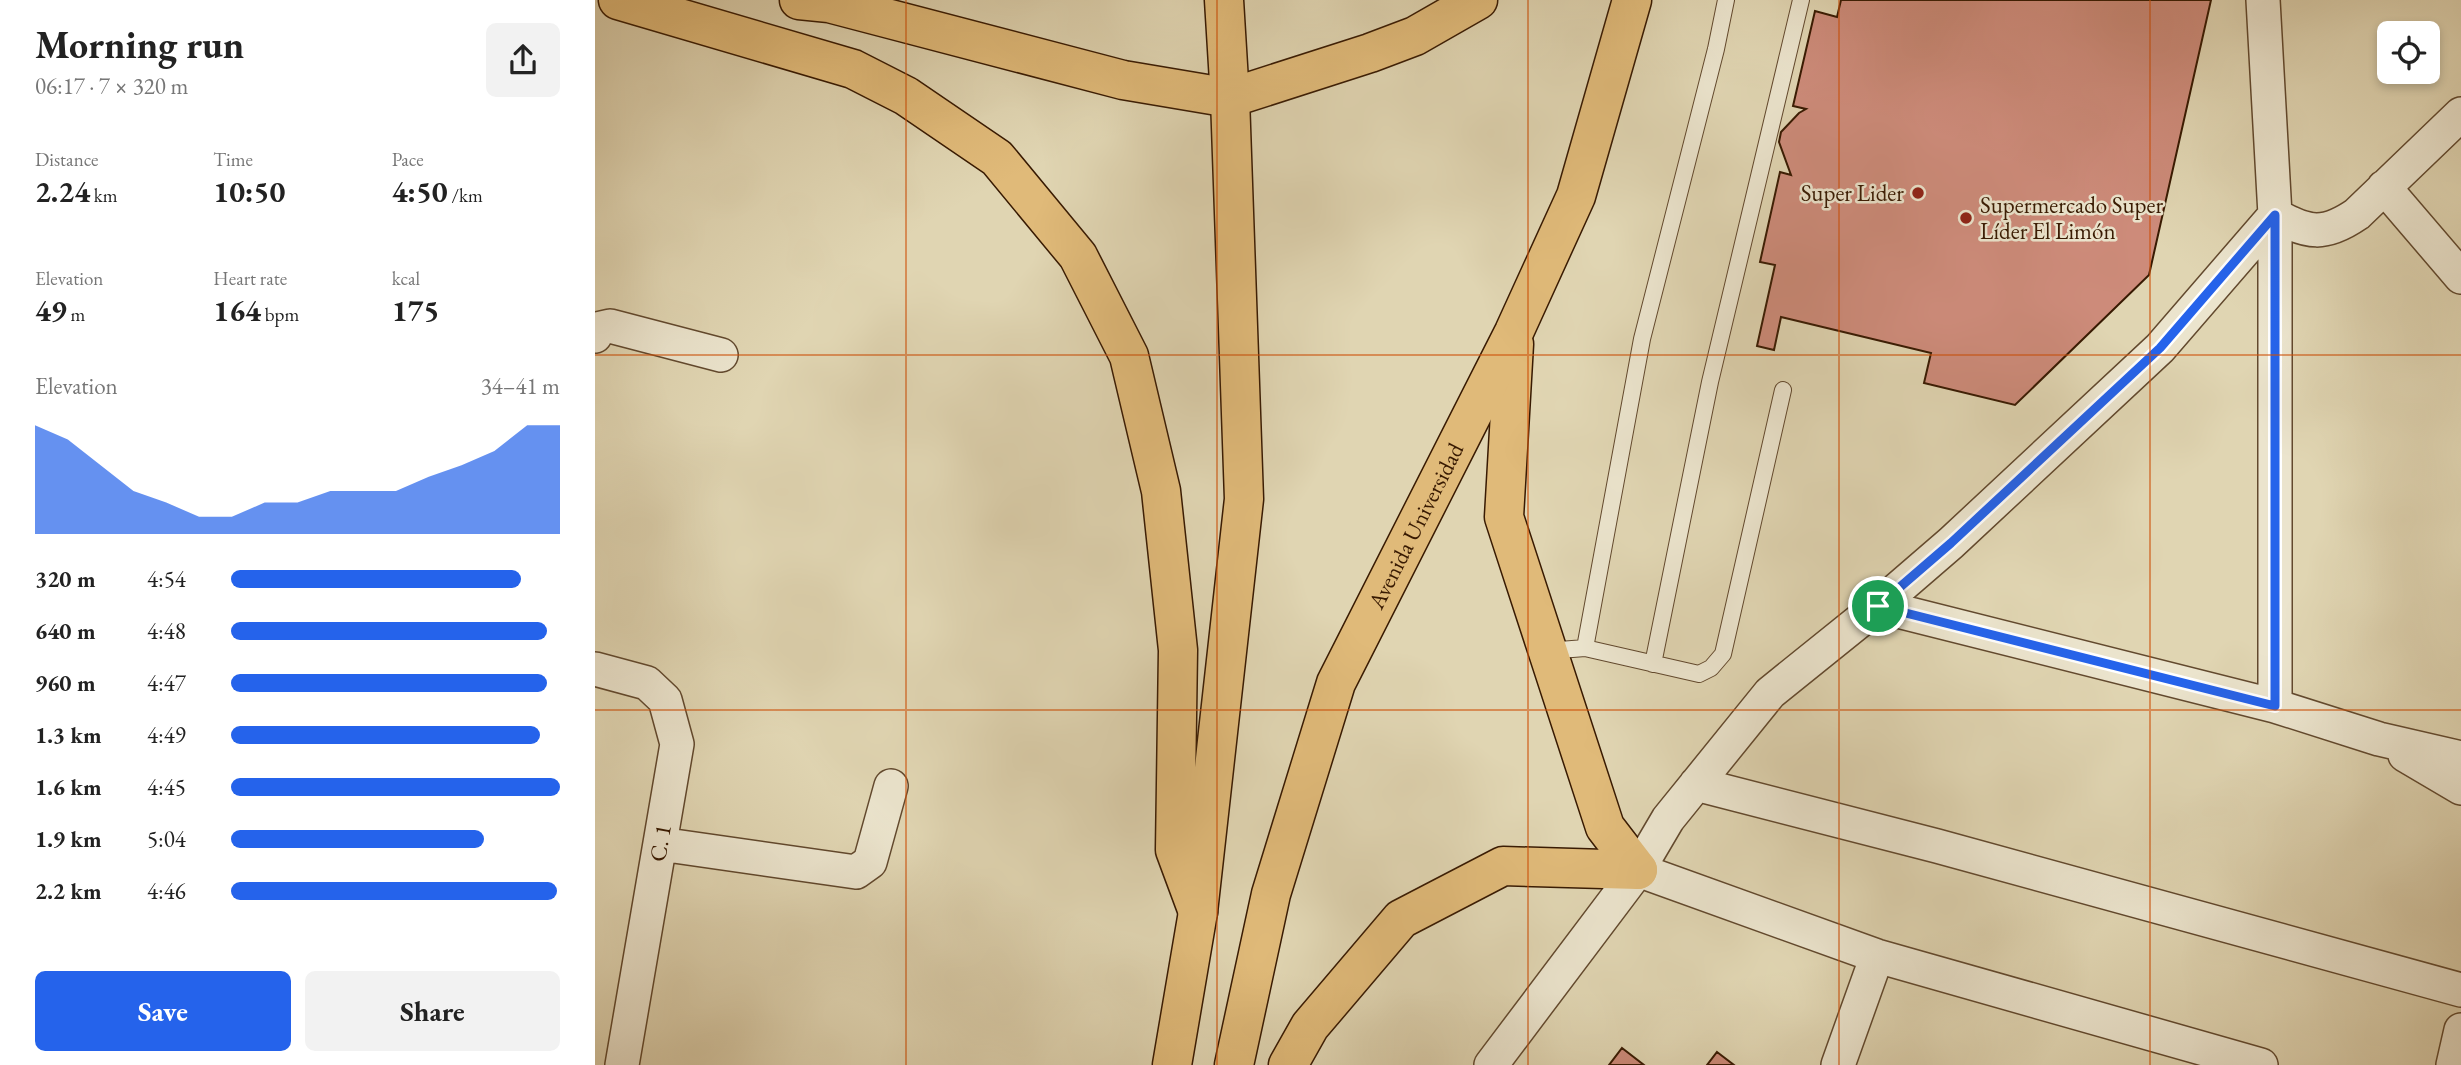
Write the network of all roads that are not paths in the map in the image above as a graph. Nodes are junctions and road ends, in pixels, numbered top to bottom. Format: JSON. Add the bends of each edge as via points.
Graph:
{"nodes":[{"id":1,"x":618,"y":0,"type":"edge"},
{"id":2,"x":799,"y":0,"type":"edge"},
{"id":3,"x":1224,"y":0,"type":"edge"},
{"id":4,"x":1478,"y":0,"type":"edge"},
{"id":5,"x":1632,"y":0,"type":"edge"},
{"id":6,"x":1726,"y":0,"type":"edge"},
{"id":7,"x":1801,"y":0,"type":"edge"},
{"id":8,"x":2263,"y":0,"type":"edge"},
{"id":9,"x":1230,"y":98,"type":"junction"},
{"id":10,"x":2461,"y":114,"type":"edge"},
{"id":11,"x":2384,"y":187,"type":"junction"},
{"id":12,"x":2275,"y":215,"type":"junction"},
{"id":13,"x":2461,"y":277,"type":"edge"},
{"id":14,"x":1514,"y":332,"type":"junction"},
{"id":15,"x":595,"y":336,"type":"edge"},
{"id":16,"x":721,"y":355,"type":"dead end"},
{"id":17,"x":1783,"y":390,"type":"dead end"},
{"id":18,"x":1878,"y":606,"type":"junction"},
{"id":19,"x":1585,"y":648,"type":"junction"},
{"id":20,"x":1547,"y":651,"type":"junction"},
{"id":21,"x":1653,"y":664,"type":"junction"},
{"id":22,"x":595,"y":669,"type":"edge"},
{"id":23,"x":2275,"y":706,"type":"junction"},
{"id":24,"x":2379,"y":740,"type":"junction"},
{"id":25,"x":2461,"y":758,"type":"edge"},
{"id":26,"x":1696,"y":784,"type":"junction"},
{"id":27,"x":891,"y":786,"type":"dead end"},
{"id":28,"x":2461,"y":788,"type":"edge"},
{"id":29,"x":660,"y":844,"type":"junction"},
{"id":30,"x":1638,"y":870,"type":"junction"},
{"id":31,"x":1198,"y":912,"type":"junction"},
{"id":32,"x":1877,"y":956,"type":"junction"},
{"id":33,"x":2461,"y":990,"type":"edge"},
{"id":34,"x":2461,"y":1030,"type":"edge"},
{"id":35,"x":622,"y":1065,"type":"edge"},
{"id":36,"x":1172,"y":1065,"type":"edge"},
{"id":37,"x":1234,"y":1065,"type":"edge"},
{"id":38,"x":1288,"y":1065,"type":"edge"},
{"id":39,"x":1491,"y":1065,"type":"edge"},
{"id":40,"x":1838,"y":1065,"type":"edge"},
{"id":41,"x":2261,"y":1065,"type":"edge"},
{"id":42,"x":2453,"y":1065,"type":"edge"}],
"edges":[{"from":1,"to":31,"type":"main road","via":[[853,69],[906,96],[997,158],[1078,256],[1129,356],[1161,491],[1178,650],[1175,850]]},
{"from":2,"to":9,"type":"main road","via":[[829,3],[1123,80]]},
{"from":3,"to":9,"type":"main road"},
{"from":4,"to":9,"type":"main road","via":[[1415,36]]},
{"from":5,"to":14,"type":"main road","name":"Avenida Universidad","via":[[1576,196]]},
{"from":6,"to":19,"type":"lane","via":[[1642,339]]},
{"from":7,"to":21,"type":"lane","via":[[1710,382]]},
{"from":8,"to":12,"type":"street"},
{"from":9,"to":31,"type":"main road","via":[[1244,499]]},
{"from":10,"to":11,"type":"street"},
{"from":11,"to":12,"type":"street","via":[[2357,214],[2326,230],[2311,231]]},
{"from":11,"to":13,"type":"street"},
{"from":12,"to":18,"type":"street","via":[[2160,348]]},
{"from":12,"to":23,"type":"street"},
{"from":14,"to":20,"type":"main road","via":[[1504,517]]},
{"from":14,"to":37,"type":"main road","name":"Avenida Universidad","via":[[1336,683],[1271,894]]},
{"from":15,"to":16,"type":"street","via":[[597,329],[610,326]]},
{"from":17,"to":21,"type":"lane","via":[[1723,654],[1699,674]]},
{"from":18,"to":23,"type":"street"},
{"from":18,"to":26,"type":"street","via":[[1770,693]]},
{"from":19,"to":20,"type":"lane"},
{"from":19,"to":21,"type":"lane"},
{"from":20,"to":30,"type":"main road","via":[[1605,827]]},
{"from":22,"to":29,"type":"street","name":"C. 1","via":[[647,683],[665,700],[677,744]]},
{"from":23,"to":24,"type":"street"},
{"from":24,"to":25,"type":"street"},
{"from":24,"to":28,"type":"street"},
{"from":26,"to":30,"type":"street","via":[[1668,819]]},
{"from":26,"to":33,"type":"street"},
{"from":27,"to":29,"type":"street","via":[[870,862],[856,872]]},
{"from":29,"to":35,"type":"street","name":"C. 1"},
{"from":30,"to":32,"type":"street"},
{"from":30,"to":38,"type":"main road","via":[[1503,866],[1401,919],[1310,1026]]},
{"from":30,"to":39,"type":"street"},
{"from":31,"to":36,"type":"main road"},
{"from":32,"to":40,"type":"street"},
{"from":32,"to":41,"type":"street"},
{"from":34,"to":42,"type":"street"}]}
